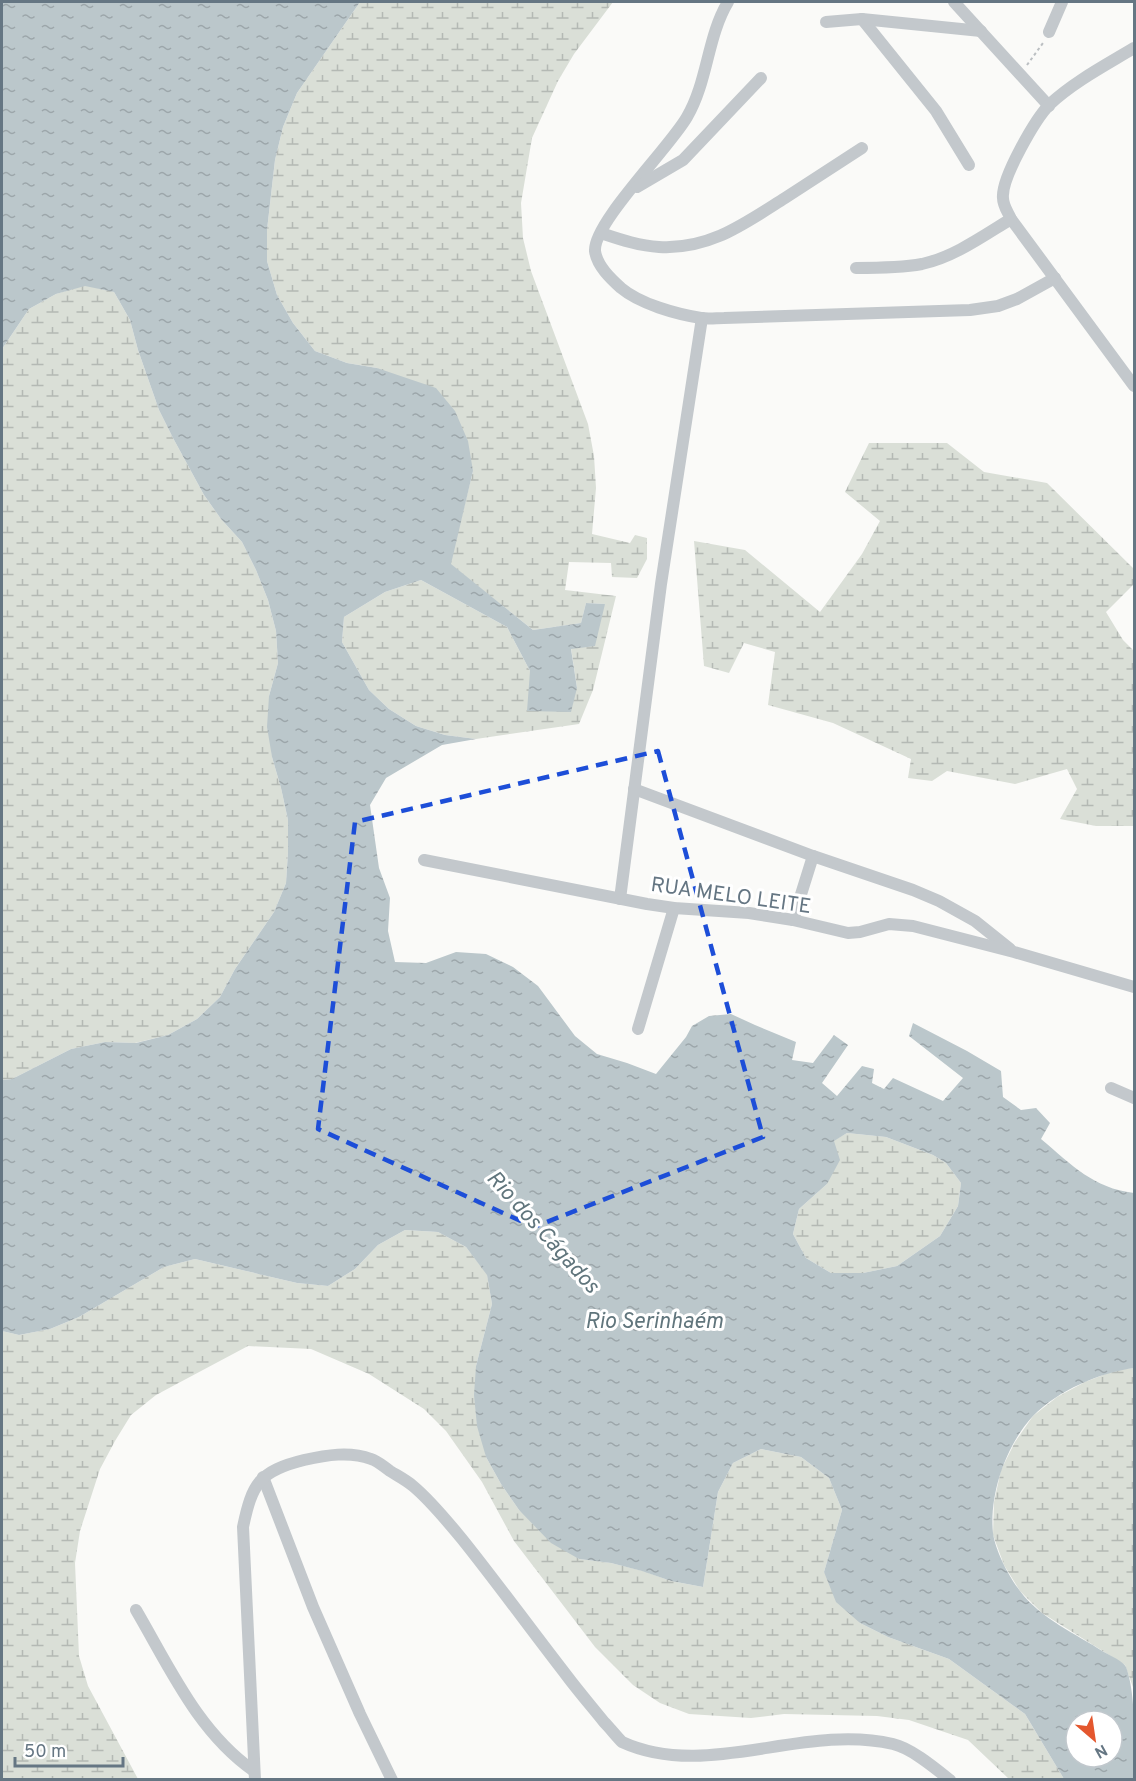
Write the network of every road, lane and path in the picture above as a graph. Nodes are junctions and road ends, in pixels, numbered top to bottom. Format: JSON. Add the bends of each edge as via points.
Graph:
{"nodes":[{"id":1,"x":728,"y":2,"type":"edge"},
{"id":2,"x":954,"y":2,"type":"edge"},
{"id":3,"x":1062,"y":2,"type":"edge"},
{"id":4,"x":862,"y":19,"type":"junction"},
{"id":5,"x":826,"y":22,"type":"dead end"},
{"id":6,"x":981,"y":31,"type":"junction"},
{"id":7,"x":1049,"y":32,"type":"joint"},
{"id":8,"x":1134,"y":48,"type":"edge"},
{"id":9,"x":1020,"y":75,"type":"junction"},
{"id":10,"x":761,"y":78,"type":"dead end"},
{"id":11,"x":1048,"y":106,"type":"junction"},
{"id":12,"x":862,"y":148,"type":"dead end"},
{"id":13,"x":969,"y":165,"type":"dead end"},
{"id":14,"x":631,"y":190,"type":"junction"},
{"id":15,"x":1011,"y":219,"type":"junction"},
{"id":16,"x":600,"y":233,"type":"junction"},
{"id":17,"x":856,"y":268,"type":"dead end"},
{"id":18,"x":1055,"y":278,"type":"junction"},
{"id":19,"x":702,"y":318,"type":"junction"},
{"id":20,"x":1134,"y":386,"type":"edge"},
{"id":21,"x":634,"y":789,"type":"junction"},
{"id":22,"x":813,"y":856,"type":"junction"},
{"id":23,"x":424,"y":860,"type":"dead end"},
{"id":24,"x":620,"y":899,"type":"junction"},
{"id":25,"x":674,"y":908,"type":"junction"},
{"id":26,"x":793,"y":920,"type":"junction"},
{"id":27,"x":1014,"y":952,"type":"junction"},
{"id":28,"x":1134,"y":987,"type":"edge"},
{"id":29,"x":638,"y":1029,"type":"dead end"},
{"id":30,"x":1111,"y":1088,"type":"dead end"},
{"id":31,"x":1134,"y":1098,"type":"edge"},
{"id":32,"x":263,"y":1477,"type":"junction"},
{"id":33,"x":136,"y":1610,"type":"dead end"},
{"id":34,"x":771,"y":1760,"type":"dead end"},
{"id":35,"x":657,"y":1764,"type":"dead end"},
{"id":36,"x":254,"y":1775,"type":"edge"},
{"id":37,"x":392,"y":1779,"type":"edge"},
{"id":38,"x":950,"y":1779,"type":"edge"}],
"edges":[{"from":1,"to":14,"type":"street","via":[[692,108]]},
{"from":2,"to":6,"type":"street"},
{"from":3,"to":7,"type":"street"},
{"from":4,"to":5,"type":"street"},
{"from":4,"to":6,"type":"street"},
{"from":4,"to":13,"type":"street","via":[[936,111]]},
{"from":6,"to":9,"type":"street"},
{"from":7,"to":9,"type":"path"},
{"from":8,"to":11,"type":"street"},
{"from":9,"to":11,"type":"street"},
{"from":10,"to":14,"type":"street","via":[[683,160]]},
{"from":11,"to":15,"type":"street","via":[[1006,179],[1003,198]]},
{"from":12,"to":16,"type":"street","via":[[718,238],[658,247]]},
{"from":14,"to":16,"type":"street"},
{"from":15,"to":17,"type":"street","via":[[969,245],[924,263],[898,268]]},
{"from":15,"to":18,"type":"street"},
{"from":16,"to":19,"type":"street","via":[[597,258],[634,298]]},
{"from":18,"to":19,"type":"street","via":[[1017,299],[970,310]]},
{"from":18,"to":20,"type":"street"},
{"from":19,"to":21,"type":"street"},
{"from":21,"to":22,"type":"street"},
{"from":21,"to":24,"type":"street"},
{"from":22,"to":26,"type":"street"},
{"from":22,"to":27,"type":"street","via":[[939,901],[975,921]]},
{"from":23,"to":24,"type":"street","name":"RUA MELO LEITE"},
{"from":24,"to":25,"type":"street","name":"RUA MELO LEITE"},
{"from":25,"to":26,"type":"street","name":"RUA MELO LEITE"},
{"from":25,"to":29,"type":"street"},
{"from":26,"to":27,"type":"street","name":"RUA MELO LEITE","via":[[848,933],[898,924]]},
{"from":27,"to":28,"type":"street","name":"RUA MELO LEITE"},
{"from":30,"to":31,"type":"street"},
{"from":32,"to":35,"type":"street","via":[[289,1464],[350,1454],[373,1459],[413,1486],[445,1518],[614,1733]]},
{"from":32,"to":36,"type":"street","via":[[249,1498],[243,1527]]},
{"from":32,"to":37,"type":"street","via":[[312,1607]]},
{"from":33,"to":36,"type":"street","via":[[189,1702],[207,1727]]},
{"from":34,"to":38,"type":"street","via":[[829,1744],[869,1740],[895,1744]]}]}
